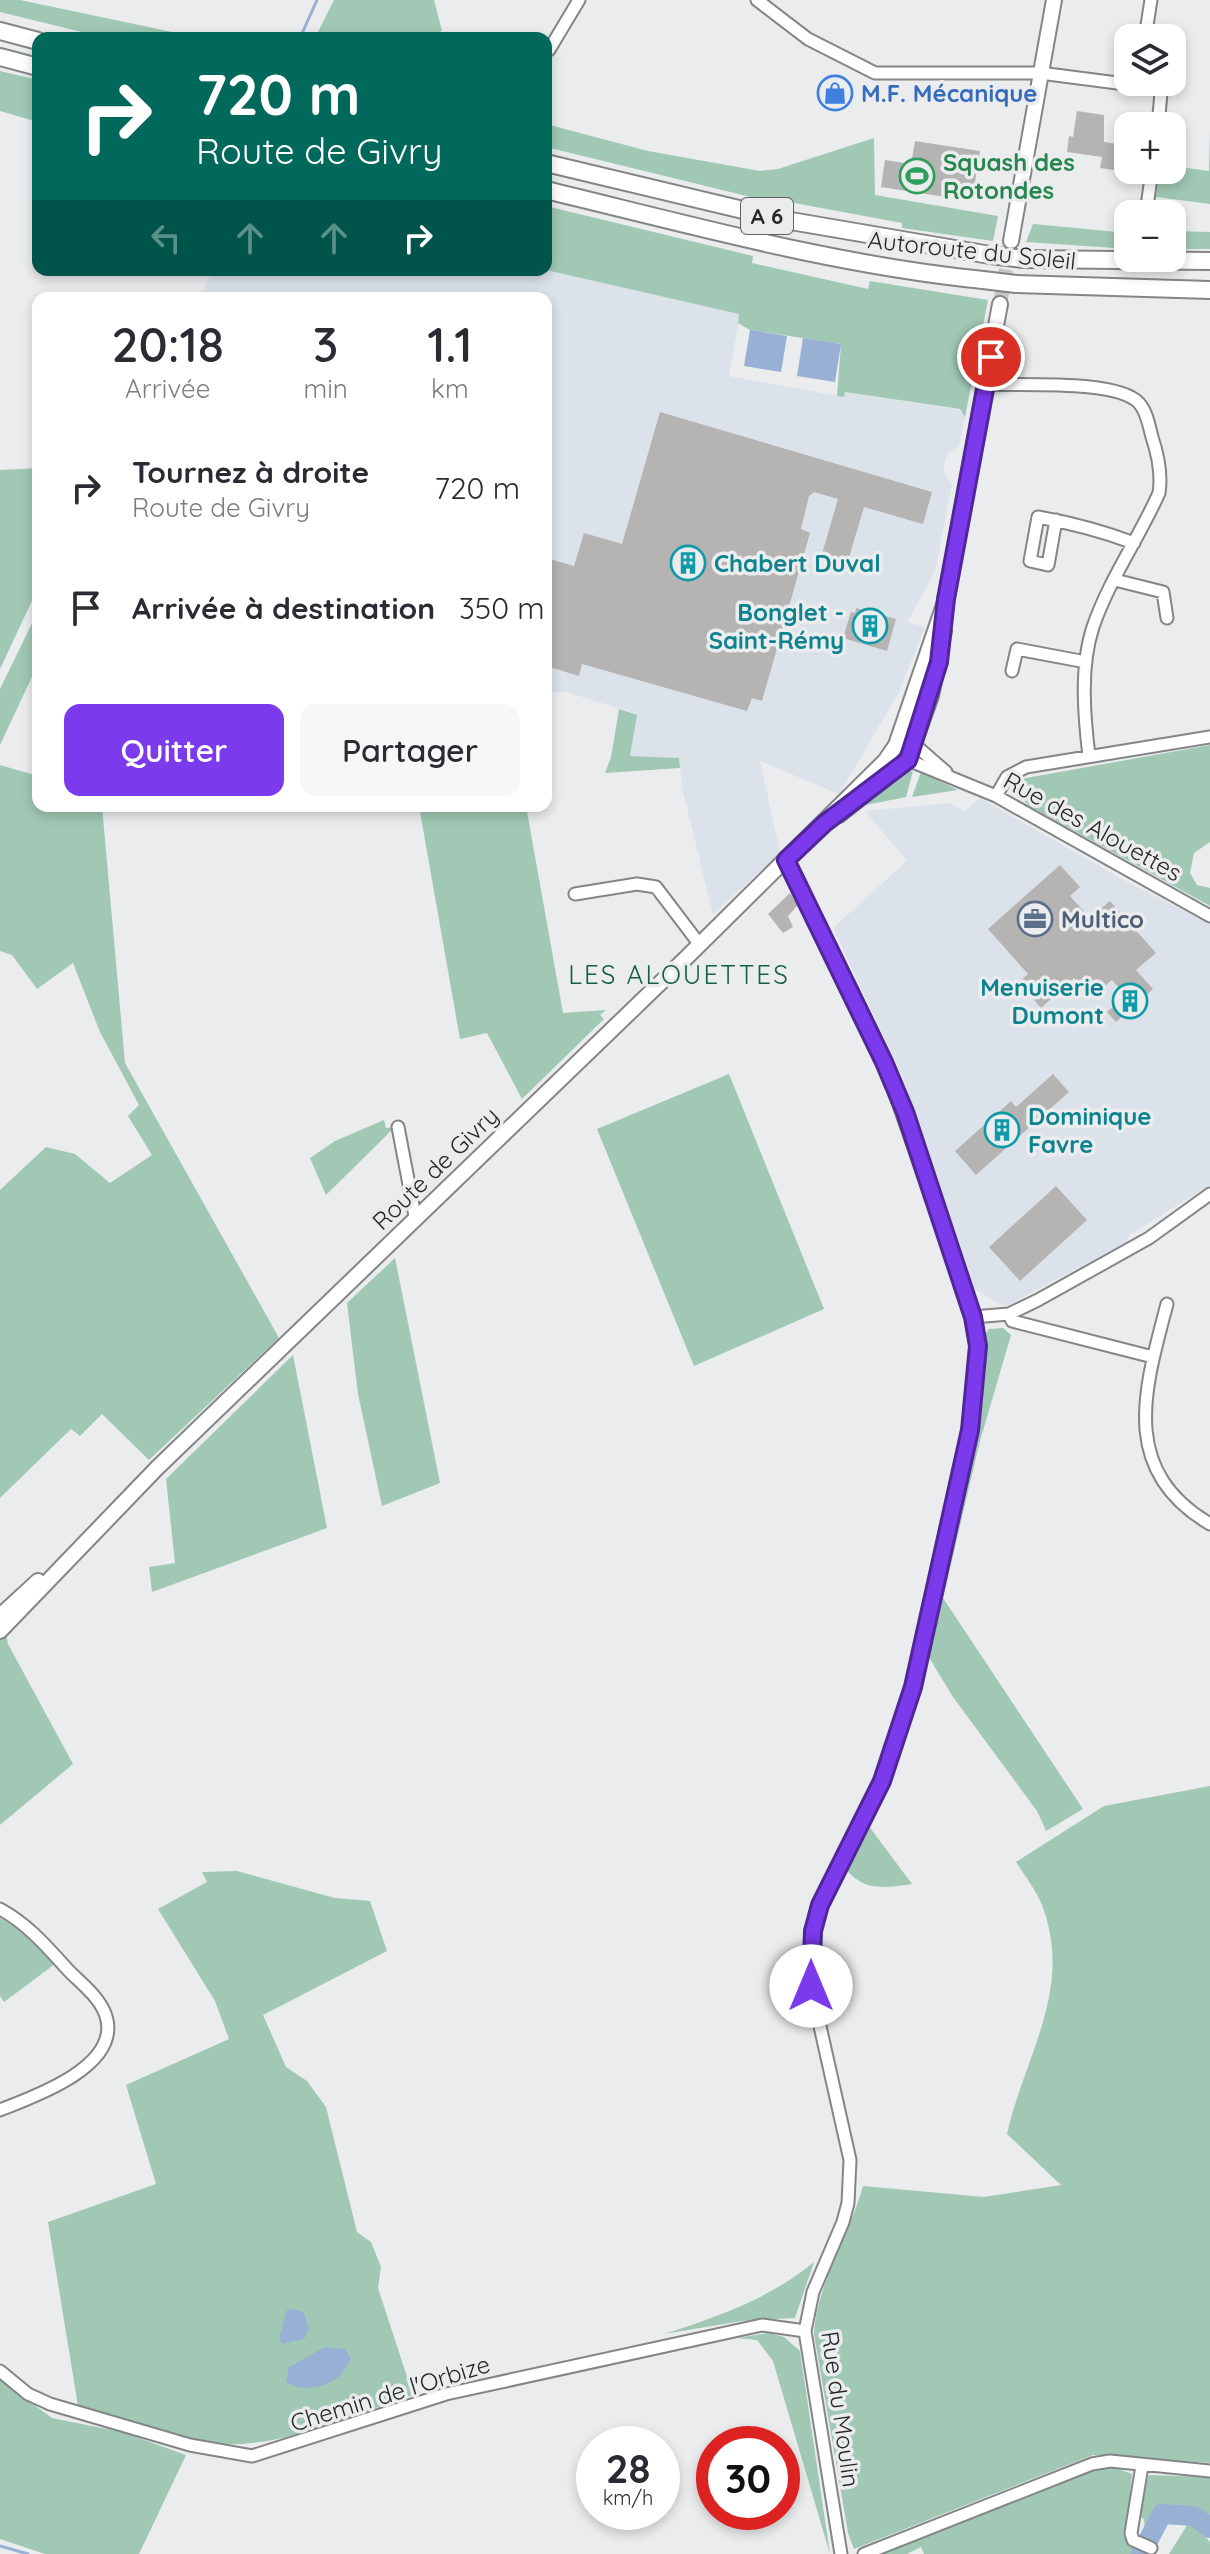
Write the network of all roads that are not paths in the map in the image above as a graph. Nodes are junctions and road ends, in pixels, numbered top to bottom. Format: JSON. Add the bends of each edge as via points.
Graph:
{"nodes":[{"id":1,"x":579,"y":0,"type":"edge"},
{"id":2,"x":757,"y":0,"type":"edge"},
{"id":3,"x":1054,"y":0,"type":"edge"},
{"id":4,"x":1151,"y":0,"type":"edge"},
{"id":5,"x":1147,"y":24,"type":"edge"},
{"id":6,"x":0,"y":31,"type":"edge"},
{"id":7,"x":32,"y":39,"type":"edge"},
{"id":8,"x":552,"y":45,"type":"edge"},
{"id":9,"x":0,"y":57,"type":"edge"},
{"id":10,"x":32,"y":65,"type":"edge"},
{"id":11,"x":1040,"y":73,"type":"junction"},
{"id":12,"x":1114,"y":81,"type":"edge"},
{"id":13,"x":552,"y":164,"type":"edge"},
{"id":14,"x":552,"y":192,"type":"edge"},
{"id":15,"x":1011,"y":241,"type":"tunnel mouth"},
{"id":16,"x":1210,"y":261,"type":"edge"},
{"id":17,"x":1210,"y":290,"type":"edge"},
{"id":18,"x":1000,"y":304,"type":"tunnel mouth"},
{"id":19,"x":986,"y":384,"type":"junction"},
{"id":20,"x":1056,"y":520,"type":"dead end"},
{"id":21,"x":1134,"y":543,"type":"junction"},
{"id":22,"x":1115,"y":580,"type":"junction"},
{"id":23,"x":946,"y":599,"type":"junction"},
{"id":24,"x":1167,"y":618,"type":"dead end"},
{"id":25,"x":1086,"y":662,"type":"junction"},
{"id":26,"x":1012,"y":671,"type":"dead end"},
{"id":27,"x":1210,"y":737,"type":"edge"},
{"id":28,"x":906,"y":749,"type":"junction"},
{"id":29,"x":1089,"y":756,"type":"junction"},
{"id":30,"x":996,"y":796,"type":"junction"},
{"id":31,"x":786,"y":860,"type":"junction"},
{"id":32,"x":575,"y":894,"type":"dead end"},
{"id":33,"x":1210,"y":916,"type":"edge"},
{"id":34,"x":700,"y":945,"type":"junction"},
{"id":35,"x":398,"y":1127,"type":"dead end"},
{"id":36,"x":1210,"y":1194,"type":"edge"},
{"id":37,"x":415,"y":1216,"type":"junction"},
{"id":38,"x":1167,"y":1304,"type":"dead end"},
{"id":39,"x":1009,"y":1314,"type":"junction"},
{"id":40,"x":973,"y":1317,"type":"junction"},
{"id":41,"x":1153,"y":1357,"type":"junction"},
{"id":42,"x":1210,"y":1524,"type":"edge"},
{"id":43,"x":78,"y":1547,"type":"junction"},
{"id":44,"x":0,"y":1616,"type":"edge"},
{"id":45,"x":0,"y":1631,"type":"edge"},
{"id":46,"x":0,"y":1909,"type":"edge"},
{"id":47,"x":0,"y":2110,"type":"edge"},
{"id":48,"x":805,"y":2331,"type":"junction"},
{"id":49,"x":0,"y":2371,"type":"edge"},
{"id":50,"x":1142,"y":2466,"type":"junction"},
{"id":51,"x":1210,"y":2471,"type":"edge"},
{"id":52,"x":1151,"y":2548,"type":"dead end"},
{"id":53,"x":841,"y":2554,"type":"edge"},
{"id":54,"x":864,"y":2554,"type":"edge"}],
"edges":[{"from":1,"to":8,"type":"street"},
{"from":2,"to":11,"type":"street","via":[[808,39],[875,73]]},
{"from":3,"to":11,"type":"main road"},
{"from":4,"to":5,"type":"street"},
{"from":6,"to":7,"type":"highway"},
{"from":9,"to":10,"type":"highway"},
{"from":11,"to":12,"type":"street"},
{"from":11,"to":15,"type":"main road"},
{"from":13,"to":16,"type":"highway","name":"Autoroute du Soleil","number":"A 6","bridge":true,"via":[[785,220],[990,255]]},
{"from":14,"to":17,"type":"highway","name":"Autoroute du Soleil","number":"A 6","bridge":true,"via":[[697,229],[924,274],[1016,284]]},
{"from":18,"to":19,"type":"main road"},
{"from":19,"to":21,"type":"street","via":[[1117,390],[1139,402],[1157,451],[1161,481]]},
{"from":19,"to":23,"type":"main road"},
{"from":20,"to":21,"type":"street"},
{"from":21,"to":22,"type":"street"},
{"from":22,"to":24,"type":"street","via":[[1163,592]]},
{"from":22,"to":25,"type":"street","via":[[1093,625]]},
{"from":23,"to":28,"type":"main road"},
{"from":23,"to":28,"type":"main road","via":[[939,662]]},
{"from":25,"to":26,"type":"street","via":[[1017,649]]},
{"from":25,"to":29,"type":"street"},
{"from":27,"to":29,"type":"street"},
{"from":28,"to":30,"type":"street","name":"Rue des Alouettes"},
{"from":28,"to":31,"type":"main road","name":"Route de Givry"},
{"from":29,"to":30,"type":"street","via":[[1015,770]]},
{"from":30,"to":33,"type":"street","name":"Rue des Alouettes"},
{"from":31,"to":34,"type":"main road","name":"Route de Givry"},
{"from":31,"to":40,"type":"street","name":"Rue du Moulin","via":[[889,1074]]},
{"from":32,"to":34,"type":"street","via":[[637,884],[656,887]]},
{"from":34,"to":37,"type":"main road","name":"Route de Givry"},
{"from":35,"to":37,"type":"street"},
{"from":36,"to":39,"type":"street","via":[[1149,1238]]},
{"from":37,"to":43,"type":"main road","name":"Route de Givry"},
{"from":38,"to":41,"type":"street"},
{"from":39,"to":40,"type":"street"},
{"from":39,"to":41,"type":"street","via":[[1012,1321]]},
{"from":40,"to":48,"type":"street","name":"Rue du Moulin","via":[[978,1346],[972,1418],[913,1687],[893,1755],[830,1882],[813,1931],[811,1986],[850,2180],[843,2222],[813,2292]]},
{"from":41,"to":42,"type":"street","via":[[1144,1411],[1151,1455],[1183,1505]]},
{"from":43,"to":44,"type":"main road","name":"Route de Givry"},
{"from":43,"to":45,"type":"main road","name":"Route de Givry"},
{"from":46,"to":47,"type":"street","via":[[23,1923],[101,2004],[108,2022],[98,2053],[85,2067],[46,2092]]},
{"from":48,"to":49,"type":"street","name":"Chemin de l'Orbize","via":[[762,2325],[446,2394],[252,2456],[190,2445],[50,2404]]},
{"from":48,"to":53,"type":"street","name":"Rue du Moulin"},
{"from":50,"to":51,"type":"street"},
{"from":50,"to":52,"type":"street","via":[[1130,2522],[1136,2541]]},
{"from":50,"to":54,"type":"street","via":[[1110,2461],[1068,2470]]}]}
